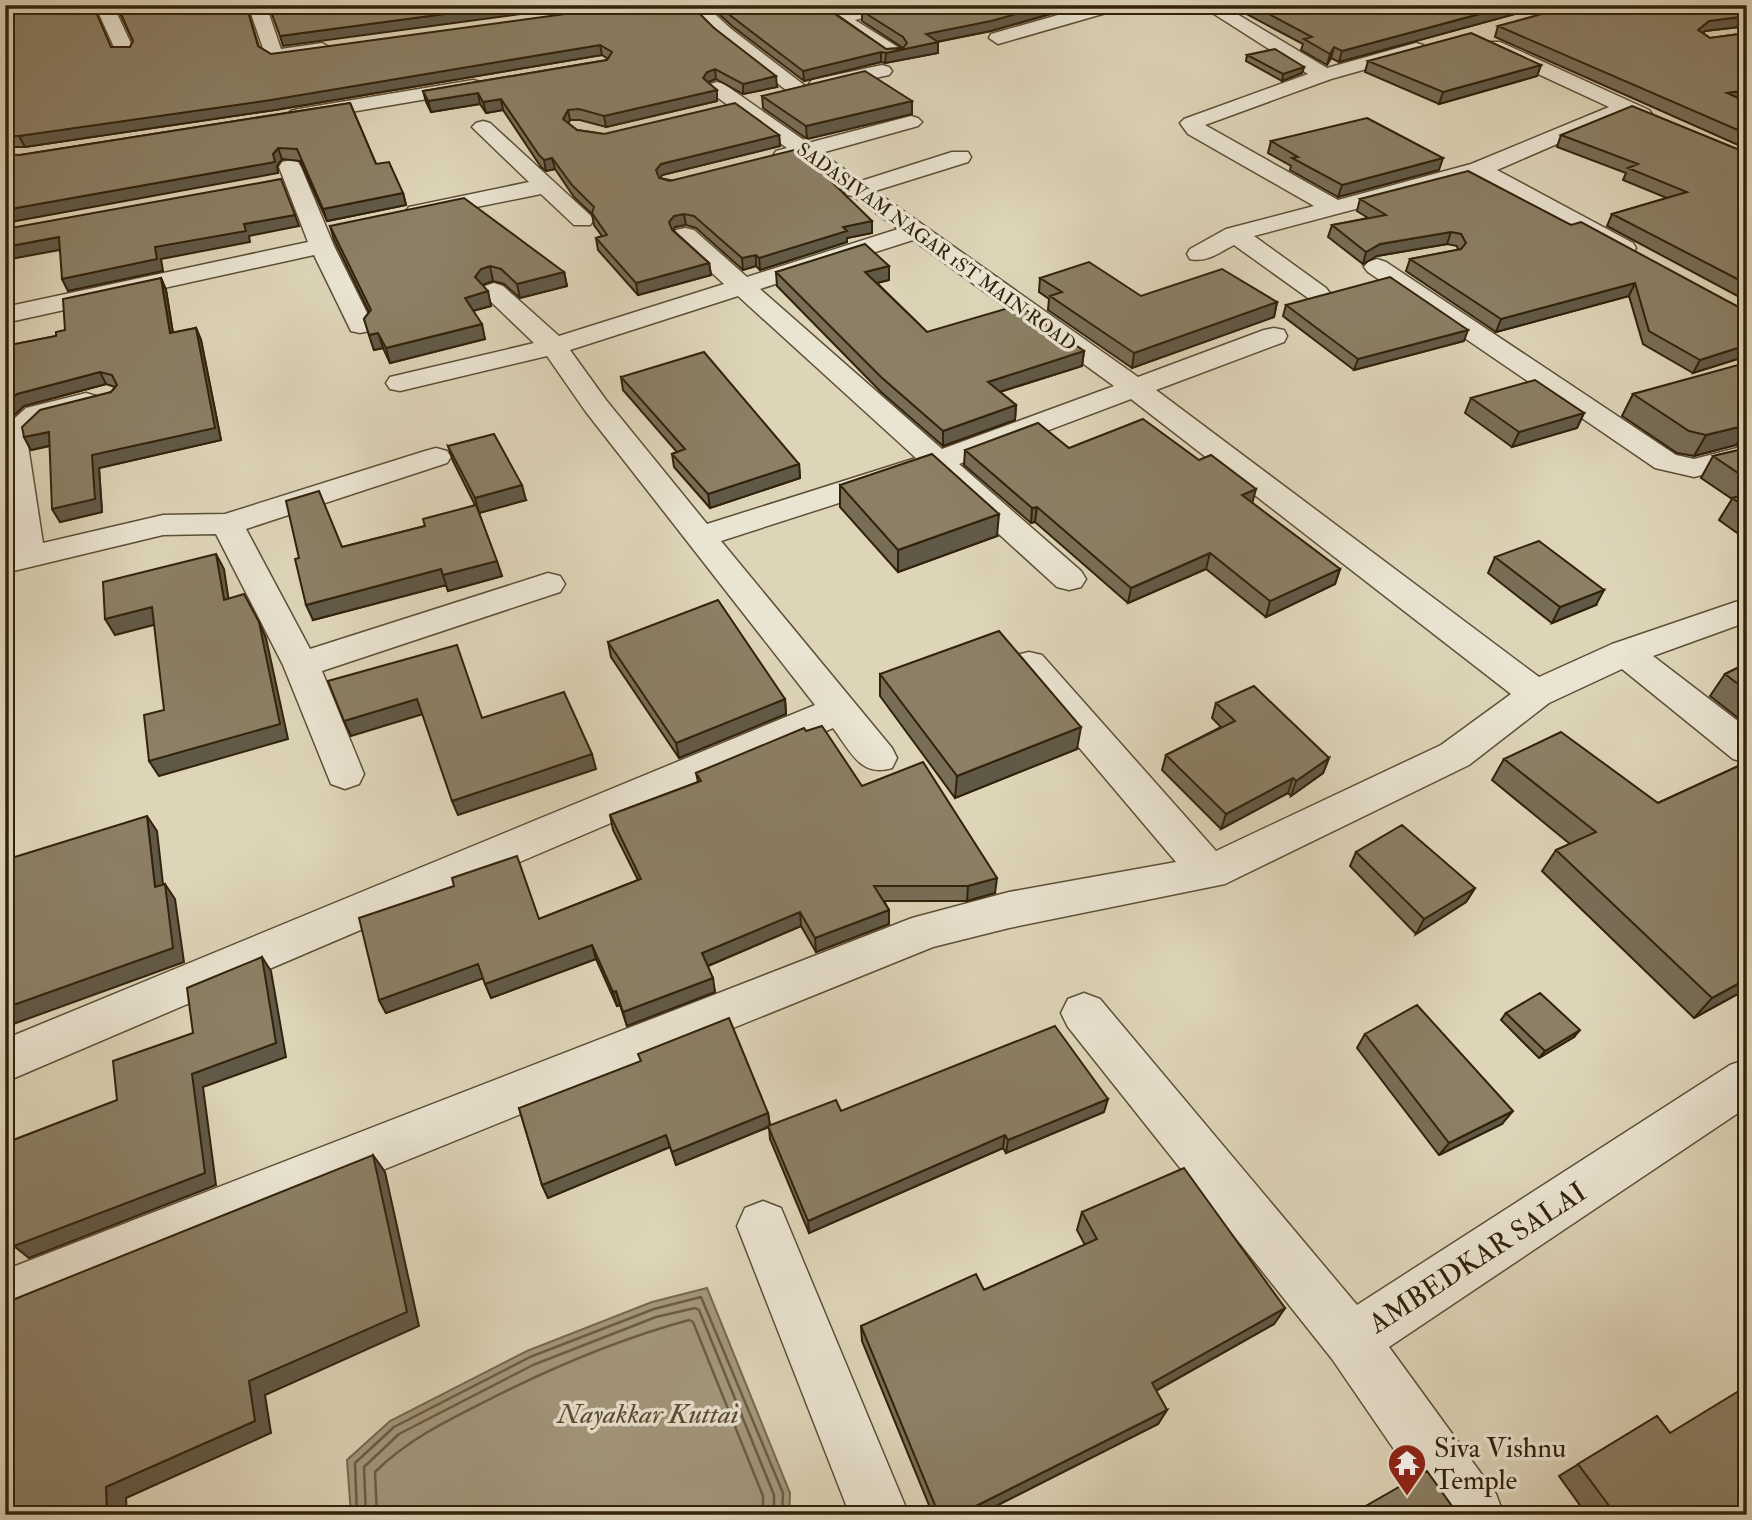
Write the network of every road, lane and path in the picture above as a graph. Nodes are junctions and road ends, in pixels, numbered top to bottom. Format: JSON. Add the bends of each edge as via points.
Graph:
{"nodes":[{"id":1,"x":104,"y":5,"type":"edge"},
{"id":2,"x":694,"y":5,"type":"edge"},
{"id":3,"x":896,"y":5,"type":"edge"},
{"id":4,"x":1114,"y":5,"type":"edge"},
{"id":5,"x":1209,"y":5,"type":"edge"},
{"id":6,"x":263,"y":10,"type":"edge"},
{"id":7,"x":1481,"y":31,"type":"edge"},
{"id":8,"x":998,"y":38,"type":"edge"},
{"id":9,"x":1430,"y":46,"type":"edge"},
{"id":10,"x":342,"y":47,"type":"edge"},
{"id":11,"x":125,"y":52,"type":"edge"},
{"id":12,"x":894,"y":53,"type":"edge"},
{"id":13,"x":881,"y":71,"type":"edge"},
{"id":14,"x":1324,"y":75,"type":"junction"},
{"id":15,"x":497,"y":82,"type":"edge"},
{"id":16,"x":716,"y":88,"type":"edge"},
{"id":17,"x":797,"y":89,"type":"junction"},
{"id":18,"x":758,"y":99,"type":"junction"},
{"id":19,"x":1626,"y":107,"type":"junction"},
{"id":20,"x":712,"y":110,"type":"edge"},
{"id":21,"x":275,"y":119,"type":"edge"},
{"id":22,"x":911,"y":122,"type":"edge"},
{"id":23,"x":1662,"y":122,"type":"edge"},
{"id":24,"x":482,"y":127,"type":"dead end"},
{"id":25,"x":803,"y":151,"type":"junction"},
{"id":26,"x":960,"y":157,"type":"dead end"},
{"id":27,"x":764,"y":160,"type":"edge"},
{"id":28,"x":1479,"y":169,"type":"junction"},
{"id":29,"x":269,"y":183,"type":"edge"},
{"id":30,"x":545,"y":186,"type":"junction"},
{"id":31,"x":855,"y":190,"type":"junction"},
{"id":32,"x":1332,"y":206,"type":"junction"},
{"id":33,"x":399,"y":216,"type":"edge"},
{"id":34,"x":582,"y":220,"type":"dead end"},
{"id":35,"x":345,"y":227,"type":"edge"},
{"id":36,"x":916,"y":231,"type":"junction"},
{"id":37,"x":1235,"y":234,"type":"junction"},
{"id":38,"x":685,"y":235,"type":"edge"},
{"id":39,"x":321,"y":239,"type":"junction"},
{"id":40,"x":1199,"y":254,"type":"dead end"},
{"id":41,"x":1412,"y":260,"type":"edge"},
{"id":42,"x":1649,"y":262,"type":"edge"},
{"id":43,"x":743,"y":285,"type":"junction"},
{"id":44,"x":494,"y":291,"type":"edge"},
{"id":45,"x":1317,"y":293,"type":"dead end"},
{"id":46,"x":5,"y":315,"type":"edge"},
{"id":47,"x":360,"y":325,"type":"dead end"},
{"id":48,"x":1274,"y":336,"type":"dead end"},
{"id":49,"x":554,"y":346,"type":"junction"},
{"id":50,"x":400,"y":383,"type":"dead end"},
{"id":51,"x":1135,"y":388,"type":"junction"},
{"id":52,"x":107,"y":396,"type":"edge"},
{"id":53,"x":436,"y":457,"type":"dead end"},
{"id":54,"x":1747,"y":459,"type":"edge"},
{"id":55,"x":936,"y":462,"type":"junction"},
{"id":56,"x":227,"y":524,"type":"junction"},
{"id":57,"x":699,"y":537,"type":"junction"},
{"id":58,"x":17,"y":559,"type":"edge"},
{"id":59,"x":1069,"y":579,"type":"dead end"},
{"id":60,"x":548,"y":584,"type":"dead end"},
{"id":61,"x":1747,"y":609,"type":"edge"},
{"id":62,"x":1625,"y":653,"type":"junction"},
{"id":63,"x":1029,"y":664,"type":"edge"},
{"id":64,"x":301,"y":665,"type":"junction"},
{"id":65,"x":1536,"y":694,"type":"junction"},
{"id":66,"x":839,"y":710,"type":"junction"},
{"id":67,"x":1747,"y":749,"type":"edge"},
{"id":68,"x":878,"y":758,"type":"dead end"},
{"id":69,"x":345,"y":774,"type":"dead end"},
{"id":70,"x":1210,"y":872,"type":"junction"},
{"id":71,"x":1084,"y":1013,"type":"dead end"},
{"id":72,"x":5,"y":1061,"type":"edge"},
{"id":73,"x":1747,"y":1080,"type":"edge"},
{"id":74,"x":763,"y":1226,"type":"dead end"},
{"id":75,"x":5,"y":1297,"type":"edge"},
{"id":76,"x":1351,"y":1340,"type":"junction"},
{"id":77,"x":880,"y":1515,"type":"edge"},
{"id":78,"x":1475,"y":1515,"type":"edge"}],
"edges":[{"from":1,"to":11,"type":"street"},
{"from":2,"to":17,"type":"street"},
{"from":3,"to":12,"type":"street","via":[[840,18]]},
{"from":4,"to":8,"type":"street"},
{"from":5,"to":14,"type":"street"},
{"from":6,"to":10,"type":"street","via":[[274,56]]},
{"from":7,"to":19,"type":"street"},
{"from":9,"to":14,"type":"street"},
{"from":13,"to":17,"type":"street"},
{"from":14,"to":32,"type":"street","via":[[1191,123]]},
{"from":15,"to":21,"type":"street"},
{"from":16,"to":18,"type":"street","name":"SADASIVAM NAGAR 1ST MAIN ROAD"},
{"from":17,"to":18,"type":"street"},
{"from":18,"to":20,"type":"street"},
{"from":18,"to":25,"type":"street","name":"SADASIVAM NAGAR 1ST MAIN ROAD"},
{"from":19,"to":23,"type":"street"},
{"from":19,"to":28,"type":"street"},
{"from":22,"to":25,"type":"street"},
{"from":24,"to":30,"type":"street"},
{"from":25,"to":27,"type":"street"},
{"from":25,"to":31,"type":"street","name":"SADASIVAM NAGAR 1ST MAIN ROAD"},
{"from":26,"to":31,"type":"street"},
{"from":28,"to":32,"type":"street"},
{"from":28,"to":42,"type":"street"},
{"from":29,"to":39,"type":"street","via":[[293,173]]},
{"from":30,"to":33,"type":"street"},
{"from":30,"to":34,"type":"street"},
{"from":31,"to":36,"type":"street","name":"SADASIVAM NAGAR 1ST MAIN ROAD"},
{"from":32,"to":37,"type":"street"},
{"from":35,"to":39,"type":"street"},
{"from":36,"to":43,"type":"street"},
{"from":36,"to":51,"type":"street","name":"SADASIVAM NAGAR 1ST MAIN ROAD"},
{"from":37,"to":40,"type":"street"},
{"from":37,"to":45,"type":"street"},
{"from":38,"to":43,"type":"street"},
{"from":39,"to":46,"type":"street"},
{"from":39,"to":47,"type":"street"},
{"from":41,"to":54,"type":"street","via":[[1377,267],[1666,462],[1694,468],[1737,457]]},
{"from":43,"to":49,"type":"street"},
{"from":43,"to":55,"type":"street"},
{"from":44,"to":49,"type":"street"},
{"from":48,"to":51,"type":"street"},
{"from":49,"to":50,"type":"street"},
{"from":49,"to":57,"type":"street"},
{"from":51,"to":55,"type":"street"},
{"from":51,"to":65,"type":"street","name":"SADASIVAM NAGAR 1ST MAIN ROAD"},
{"from":52,"to":58,"type":"street","via":[[36,414],[12,437]]},
{"from":53,"to":56,"type":"street"},
{"from":55,"to":57,"type":"street"},
{"from":55,"to":59,"type":"street"},
{"from":56,"to":58,"type":"street","via":[[163,525]]},
{"from":56,"to":64,"type":"street"},
{"from":57,"to":66,"type":"street"},
{"from":60,"to":64,"type":"street"},
{"from":61,"to":62,"type":"street"},
{"from":62,"to":65,"type":"street"},
{"from":62,"to":67,"type":"street"},
{"from":63,"to":70,"type":"street"},
{"from":64,"to":69,"type":"street"},
{"from":65,"to":70,"type":"street","via":[[1455,755]]},
{"from":66,"to":68,"type":"street"},
{"from":66,"to":72,"type":"street"},
{"from":70,"to":75,"type":"street","via":[[927,931]]},
{"from":71,"to":76,"type":"street"},
{"from":73,"to":76,"type":"street","name":"AMBEDKAR SALAI"},
{"from":74,"to":77,"type":"street"},
{"from":76,"to":78,"type":"street","name":"AMBEDKAR SALAI"}]}
